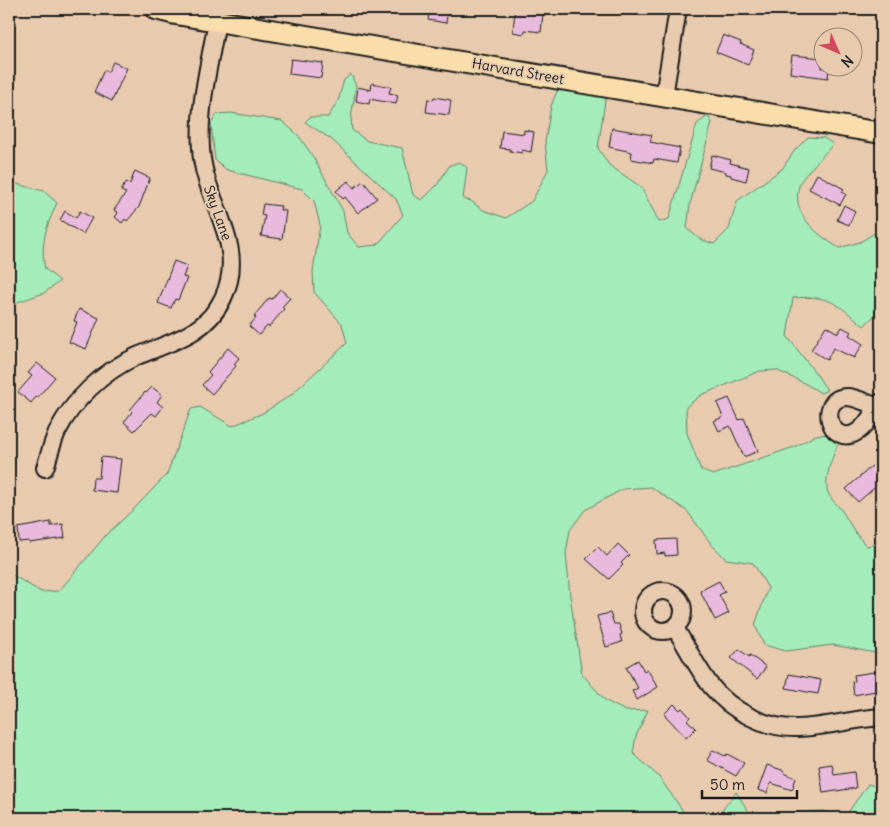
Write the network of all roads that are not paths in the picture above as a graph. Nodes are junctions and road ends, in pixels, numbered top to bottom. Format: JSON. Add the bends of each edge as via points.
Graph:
{"nodes":[{"id":1,"x":156,"y":9,"type":"edge"},
{"id":2,"x":678,"y":9,"type":"edge"},
{"id":3,"x":217,"y":21,"type":"junction"},
{"id":4,"x":664,"y":96,"type":"junction"},
{"id":5,"x":881,"y":133,"type":"edge"},
{"id":6,"x":45,"y":468,"type":"dead end"},
{"id":7,"x":676,"y":628,"type":"dead end"},
{"id":8,"x":881,"y":717,"type":"edge"}],
"edges":[{"from":1,"to":3,"type":"main road","name":"Harvard Street"},
{"from":2,"to":4,"type":"street"},
{"from":3,"to":4,"type":"main road","name":"Harvard Street"},
{"from":3,"to":6,"type":"street","name":"Sky Lane","via":[[200,133],[202,165],[232,254],[225,295],[218,310],[196,331],[104,376],[76,402],[57,433]]},
{"from":4,"to":5,"type":"main road","name":"Harvard Street"},
{"from":7,"to":8,"type":"street","via":[[712,686],[725,699],[755,718],[780,727],[798,728]]}]}
